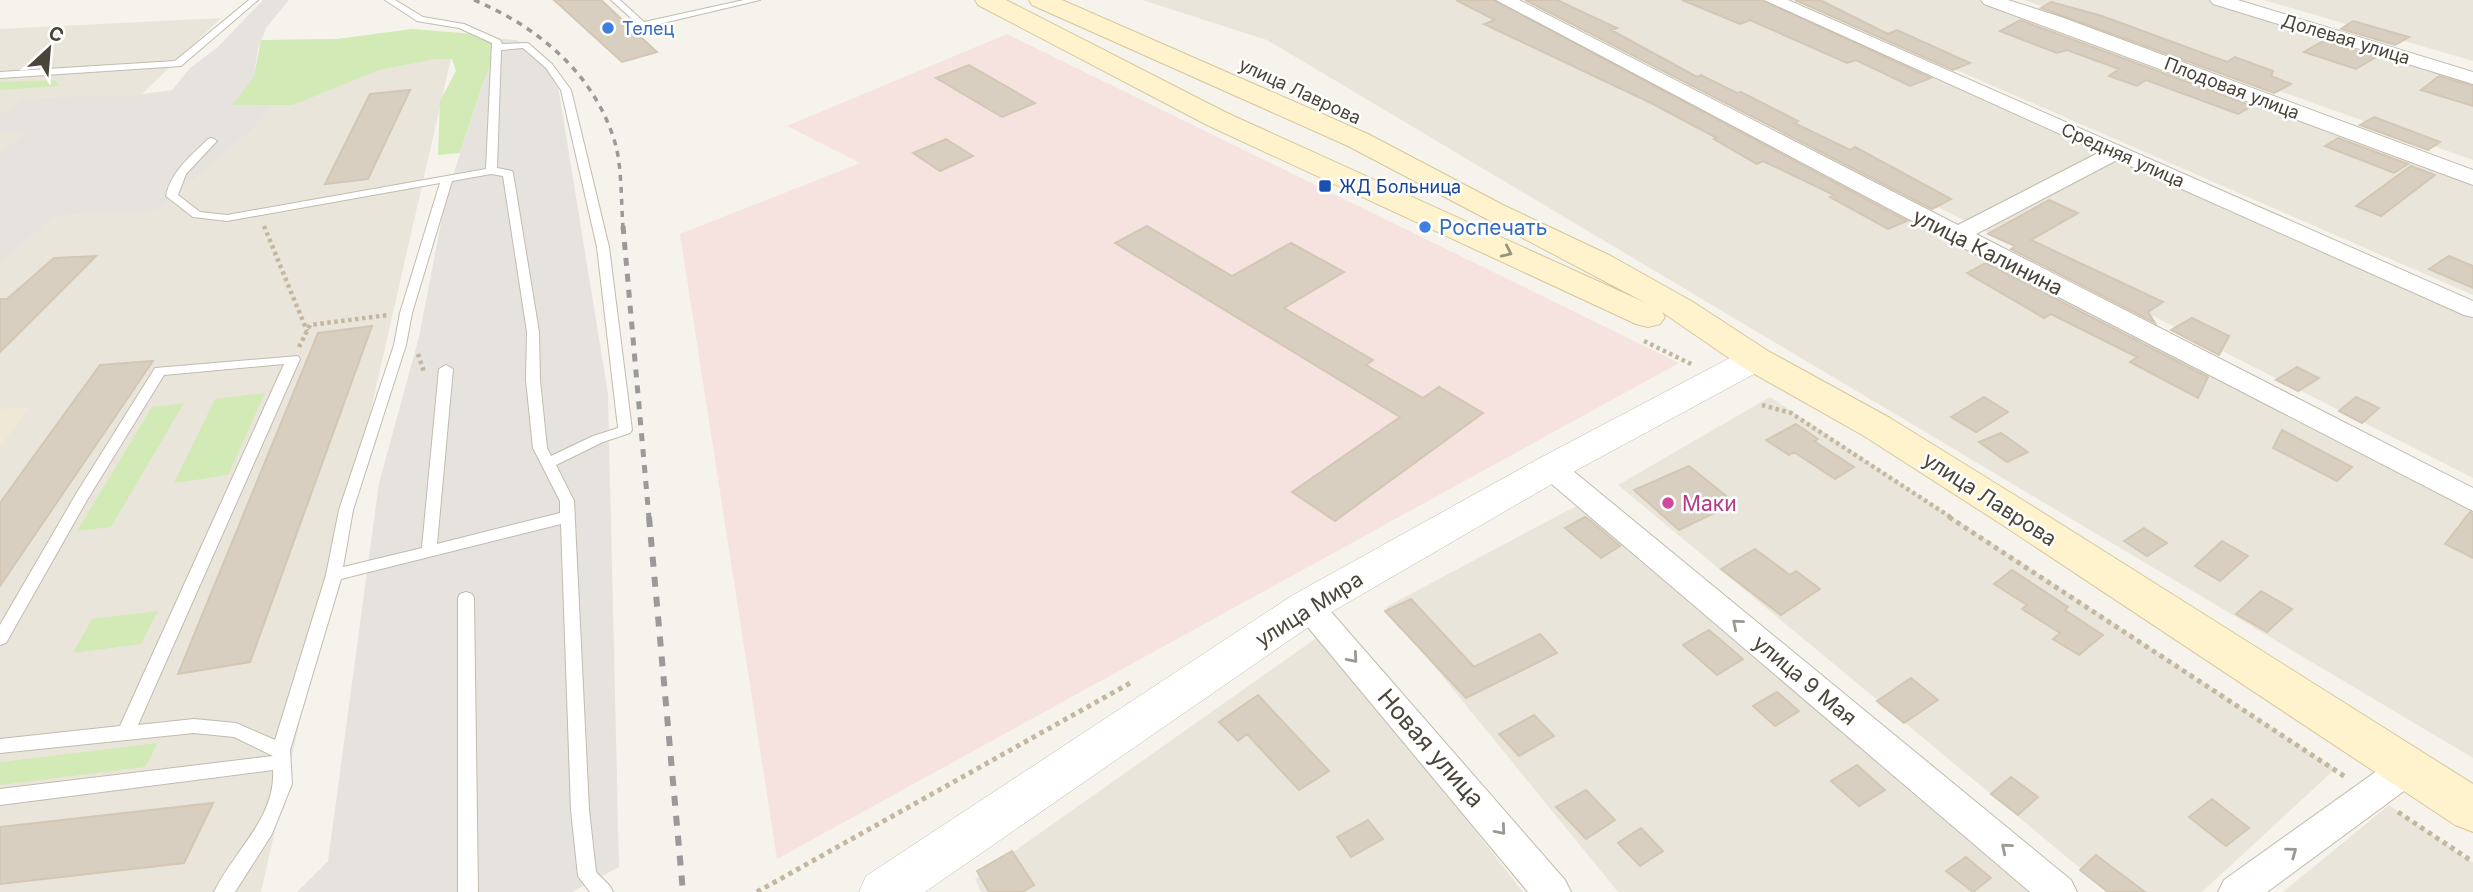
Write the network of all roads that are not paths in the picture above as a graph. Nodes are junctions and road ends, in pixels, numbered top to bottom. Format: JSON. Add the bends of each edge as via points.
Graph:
{"nodes":[{"id":1,"x":254,"y":0,"type":"edge"},
{"id":2,"x":389,"y":0,"type":"edge"},
{"id":3,"x":615,"y":0,"type":"edge"},
{"id":4,"x":756,"y":0,"type":"edge"},
{"id":5,"x":988,"y":0,"type":"edge"},
{"id":6,"x":1041,"y":0,"type":"edge"},
{"id":7,"x":1088,"y":0,"type":"edge"},
{"id":8,"x":1505,"y":0,"type":"edge"},
{"id":9,"x":1773,"y":0,"type":"edge"},
{"id":10,"x":1990,"y":0,"type":"edge"},
{"id":11,"x":2219,"y":0,"type":"edge"},
{"id":12,"x":497,"y":47,"type":"junction"},
{"id":13,"x":0,"y":75,"type":"edge"},
{"id":14,"x":2473,"y":78,"type":"edge"},
{"id":15,"x":212,"y":141,"type":"dead end"},
{"id":16,"x":2117,"y":152,"type":"junction"},
{"id":17,"x":1410,"y":167,"type":"junction"},
{"id":18,"x":491,"y":172,"type":"junction"},
{"id":19,"x":2473,"y":177,"type":"edge"},
{"id":20,"x":447,"y":179,"type":"junction"},
{"id":21,"x":1379,"y":192,"type":"junction"},
{"id":22,"x":1492,"y":212,"type":"junction"},
{"id":23,"x":1956,"y":235,"type":"junction"},
{"id":24,"x":2473,"y":310,"type":"edge"},
{"id":25,"x":1755,"y":359,"type":"junction"},
{"id":26,"x":446,"y":369,"type":"road end"},
{"id":27,"x":548,"y":463,"type":"junction"},
{"id":28,"x":1551,"y":468,"type":"junction"},
{"id":29,"x":2473,"y":501,"type":"edge"},
{"id":30,"x":567,"y":517,"type":"junction"},
{"id":31,"x":429,"y":551,"type":"junction"},
{"id":32,"x":334,"y":575,"type":"junction"},
{"id":33,"x":466,"y":598,"type":"dead end"},
{"id":34,"x":1308,"y":606,"type":"junction"},
{"id":35,"x":0,"y":639,"type":"edge"},
{"id":36,"x":126,"y":733,"type":"junction"},
{"id":37,"x":0,"y":746,"type":"edge"},
{"id":38,"x":282,"y":756,"type":"junction"},
{"id":39,"x":2390,"y":782,"type":"junction"},
{"id":40,"x":0,"y":797,"type":"edge"},
{"id":41,"x":2473,"y":810,"type":"edge"},
{"id":42,"x":899,"y":888,"type":"edge"},
{"id":43,"x":224,"y":892,"type":"edge"},
{"id":44,"x":468,"y":892,"type":"edge"},
{"id":45,"x":603,"y":892,"type":"edge"},
{"id":46,"x":1552,"y":892,"type":"edge"},
{"id":47,"x":2058,"y":892,"type":"edge"},
{"id":48,"x":2237,"y":892,"type":"edge"}],
"edges":[{"from":1,"to":13,"type":"lane","via":[[178,64]]},
{"from":2,"to":12,"type":"lane","via":[[420,19],[461,26],[497,42]]},
{"from":3,"to":4,"type":"lane","via":[[642,25]]},
{"from":5,"to":21,"type":"main road","via":[[1217,119]]},
{"from":6,"to":17,"type":"main road","name":"улица Лаврова"},
{"from":7,"to":22,"type":"main road","name":"улица Лаврова","via":[[1164,28],[1402,140],[1485,195]]},
{"from":8,"to":23,"type":"street","name":"улица Калинина"},
{"from":9,"to":16,"type":"street","name":"Средняя улица"},
{"from":10,"to":19,"type":"street","name":"Плодовая улица"},
{"from":11,"to":14,"type":"street","name":"Долевая улица"},
{"from":12,"to":18,"type":"lane"},
{"from":12,"to":27,"type":"lane","via":[[525,45],[549,66],[565,90],[606,273],[625,430]]},
{"from":15,"to":20,"type":"lane","via":[[176,180],[172,195],[197,215],[228,218]]},
{"from":16,"to":23,"type":"street"},
{"from":16,"to":24,"type":"street","name":"Средняя улица"},
{"from":17,"to":21,"type":"main road"},
{"from":17,"to":22,"type":"main road","name":"улица Лаврова"},
{"from":18,"to":20,"type":"lane"},
{"from":18,"to":27,"type":"lane","via":[[508,173],[533,332],[540,448]]},
{"from":20,"to":32,"type":"lane","via":[[346,510]]},
{"from":21,"to":25,"type":"main road","one_way":true,"via":[[1657,321]]},
{"from":22,"to":25,"type":"main road","name":"улица Лаврова","via":[[1622,276]]},
{"from":23,"to":29,"type":"street","name":"улица Калинина"},
{"from":25,"to":28,"type":"street","name":"улица Мира"},
{"from":25,"to":39,"type":"main road","name":"улица Лаврова","via":[[1889,434]]},
{"from":26,"to":31,"type":"lane"},
{"from":27,"to":30,"type":"lane","via":[[567,501]]},
{"from":28,"to":34,"type":"street","name":"улица Мира"},
{"from":47,"to":28,"type":"street","name":"улица 9 Мая","one_way":true},
{"from":30,"to":31,"type":"lane"},
{"from":30,"to":45,"type":"lane","via":[[580,810],[587,876]]},
{"from":31,"to":32,"type":"lane"},
{"from":32,"to":38,"type":"lane"},
{"from":33,"to":44,"type":"lane"},
{"from":34,"to":42,"type":"street","name":"улица Мира"},
{"from":34,"to":46,"type":"street","name":"Новая улица","one_way":true},
{"from":35,"to":36,"type":"lane","via":[[160,371],[293,359]]},
{"from":36,"to":37,"type":"lane"},
{"from":36,"to":38,"type":"lane","via":[[194,726],[236,730]]},
{"from":38,"to":40,"type":"lane"},
{"from":38,"to":43,"type":"lane","via":[[283,784],[266,828]]},
{"from":39,"to":41,"type":"main road","name":"улица Лаврова"},
{"from":48,"to":39,"type":"street","one_way":true}]}
